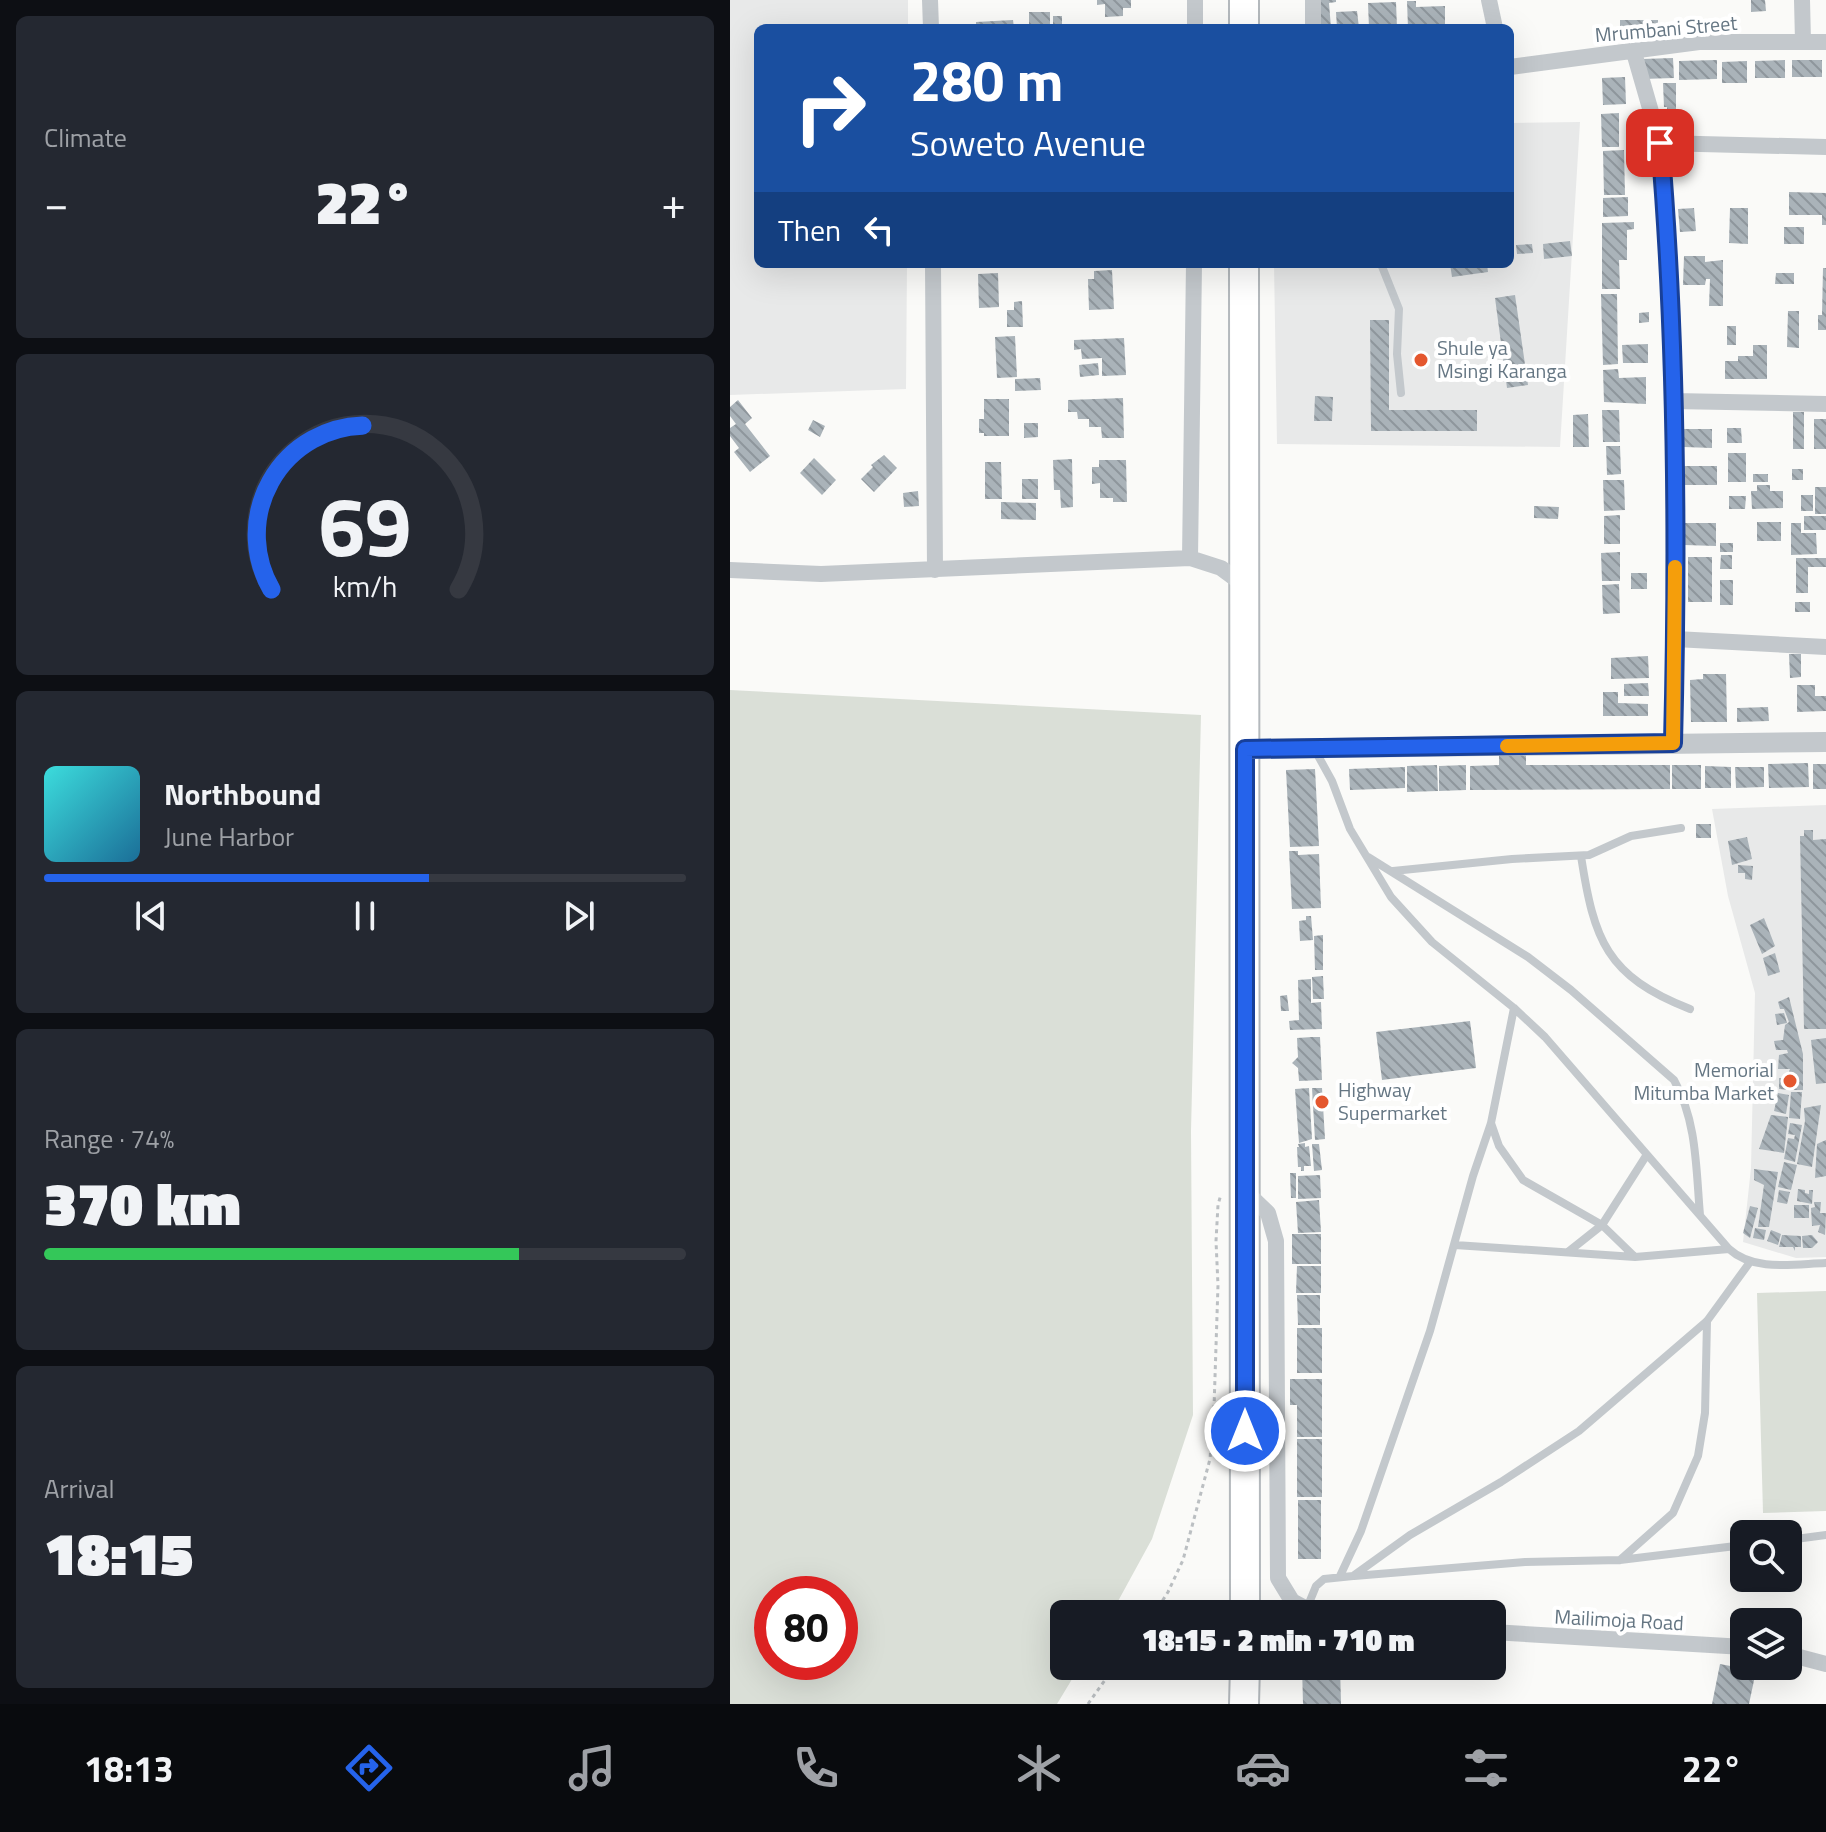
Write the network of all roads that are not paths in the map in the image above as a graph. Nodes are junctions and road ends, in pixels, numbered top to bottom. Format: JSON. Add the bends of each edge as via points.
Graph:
{"nodes":[{"id":1,"x":930,"y":0,"type":"edge"},
{"id":2,"x":1195,"y":0,"type":"edge"},
{"id":3,"x":1244,"y":0,"type":"edge"},
{"id":4,"x":1313,"y":0,"type":"edge"},
{"id":5,"x":1489,"y":0,"type":"edge"},
{"id":6,"x":1802,"y":0,"type":"edge"},
{"id":7,"x":931,"y":24,"type":"edge"},
{"id":8,"x":1195,"y":24,"type":"edge"},
{"id":9,"x":1244,"y":24,"type":"edge"},
{"id":10,"x":1313,"y":24,"type":"edge"},
{"id":11,"x":1494,"y":24,"type":"edge"},
{"id":12,"x":1803,"y":41,"type":"junction"},
{"id":13,"x":1826,"y":42,"type":"edge"},
{"id":14,"x":1633,"y":49,"type":"junction"},
{"id":15,"x":1514,"y":66,"type":"edge"},
{"id":16,"x":1660,"y":143,"type":"junction"},
{"id":17,"x":1826,"y":147,"type":"edge"},
{"id":18,"x":933,"y":268,"type":"edge"},
{"id":19,"x":1194,"y":268,"type":"edge"},
{"id":20,"x":1244,"y":268,"type":"edge"},
{"id":21,"x":1383,"y":268,"type":"edge"},
{"id":22,"x":1401,"y":393,"type":"dead end"},
{"id":23,"x":1673,"y":401,"type":"junction"},
{"id":24,"x":1826,"y":404,"type":"edge"},
{"id":25,"x":1190,"y":558,"type":"junction"},
{"id":26,"x":730,"y":570,"type":"edge"},
{"id":27,"x":935,"y":570,"type":"junction"},
{"id":28,"x":1244,"y":585,"type":"junction"},
{"id":29,"x":1675,"y":639,"type":"junction"},
{"id":30,"x":1826,"y":647,"type":"edge"},
{"id":31,"x":1826,"y":742,"type":"edge"},
{"id":32,"x":1673,"y":743,"type":"junction"},
{"id":33,"x":1245,"y":749,"type":"junction"},
{"id":34,"x":1315,"y":750,"type":"junction"},
{"id":35,"x":1681,"y":828,"type":"dead end"},
{"id":36,"x":1581,"y":856,"type":"junction"},
{"id":37,"x":1368,"y":857,"type":"junction"},
{"id":38,"x":1393,"y":871,"type":"junction"},
{"id":39,"x":1514,"y":1008,"type":"junction"},
{"id":40,"x":1690,"y":1009,"type":"dead end"},
{"id":41,"x":1491,"y":1123,"type":"junction"},
{"id":42,"x":1646,"y":1156,"type":"junction"},
{"id":43,"x":1232,"y":1191,"type":"junction"},
{"id":44,"x":1700,"y":1215,"type":"junction"},
{"id":45,"x":1602,"y":1225,"type":"junction"},
{"id":46,"x":1455,"y":1245,"type":"junction"},
{"id":47,"x":1729,"y":1249,"type":"junction"},
{"id":48,"x":1568,"y":1253,"type":"junction"},
{"id":49,"x":1635,"y":1257,"type":"junction"},
{"id":50,"x":1750,"y":1262,"type":"junction"},
{"id":51,"x":1826,"y":1263,"type":"edge"},
{"id":52,"x":1707,"y":1321,"type":"junction"},
{"id":53,"x":1826,"y":1535,"type":"edge"},
{"id":54,"x":1802,"y":1538,"type":"edge"},
{"id":55,"x":1730,"y":1547,"type":"edge"},
{"id":56,"x":1620,"y":1560,"type":"junction"},
{"id":57,"x":1340,"y":1576,"type":"junction"},
{"id":58,"x":1353,"y":1576,"type":"junction"},
{"id":59,"x":1245,"y":1600,"type":"edge"},
{"id":60,"x":1291,"y":1600,"type":"edge"},
{"id":61,"x":1311,"y":1600,"type":"edge"},
{"id":62,"x":1506,"y":1633,"type":"edge"},
{"id":63,"x":1730,"y":1646,"type":"edge"},
{"id":64,"x":1802,"y":1658,"type":"edge"},
{"id":65,"x":1826,"y":1664,"type":"edge"},
{"id":66,"x":1245,"y":1680,"type":"edge"},
{"id":67,"x":1244,"y":1704,"type":"edge"}],
"edges":[{"from":1,"to":7,"type":"street"},
{"from":2,"to":8,"type":"street"},
{"from":3,"to":9,"type":"highway"},
{"from":4,"to":10,"type":"street"},
{"from":5,"to":11,"type":"street"},
{"from":6,"to":12,"type":"street"},
{"from":12,"to":13,"type":"street","name":"Mrumbani Street"},
{"from":12,"to":14,"type":"street","name":"Mrumbani Street"},
{"from":14,"to":15,"type":"street","name":"Mrumbani Street"},
{"from":14,"to":16,"type":"street"},
{"from":16,"to":17,"type":"street"},
{"from":16,"to":23,"type":"street"},
{"from":18,"to":27,"type":"street"},
{"from":19,"to":25,"type":"street"},
{"from":20,"to":28,"type":"highway"},
{"from":21,"to":22,"type":"lane","via":[[1399,309]]},
{"from":23,"to":24,"type":"street"},
{"from":23,"to":29,"type":"street"},
{"from":25,"to":27,"type":"street"},
{"from":25,"to":28,"type":"street","via":[[1221,568]]},
{"from":26,"to":27,"type":"street"},
{"from":28,"to":33,"type":"highway"},
{"from":29,"to":30,"type":"street"},
{"from":29,"to":32,"type":"street"},
{"from":31,"to":32,"type":"street"},
{"from":32,"to":34,"type":"street"},
{"from":33,"to":34,"type":"street"},
{"from":33,"to":43,"type":"highway"},
{"from":34,"to":37,"type":"lane"},
{"from":35,"to":36,"type":"lane","via":[[1631,836]]},
{"from":36,"to":38,"type":"lane"},
{"from":36,"to":40,"type":"lane","via":[[1591,911],[1612,959],[1641,986]]},
{"from":37,"to":38,"type":"lane"},
{"from":37,"to":39,"type":"lane","via":[[1391,897],[1421,931]]},
{"from":38,"to":44,"type":"lane","via":[[1528,957],[1674,1080],[1691,1121]]},
{"from":39,"to":41,"type":"lane"},
{"from":39,"to":42,"type":"lane"},
{"from":41,"to":45,"type":"lane","via":[[1510,1166],[1523,1180]]},
{"from":41,"to":46,"type":"lane"},
{"from":42,"to":44,"type":"lane"},
{"from":42,"to":45,"type":"lane"},
{"from":43,"to":59,"type":"highway"},
{"from":43,"to":60,"type":"street","via":[[1268,1213],[1276,1241],[1278,1578]]},
{"from":44,"to":47,"type":"lane"},
{"from":45,"to":48,"type":"lane"},
{"from":45,"to":49,"type":"lane"},
{"from":46,"to":48,"type":"lane"},
{"from":46,"to":57,"type":"lane","via":[[1361,1531]]},
{"from":47,"to":49,"type":"lane"},
{"from":47,"to":50,"type":"lane"},
{"from":48,"to":49,"type":"lane"},
{"from":50,"to":51,"type":"lane"},
{"from":50,"to":52,"type":"lane"},
{"from":52,"to":56,"type":"lane","via":[[1705,1413],[1698,1456],[1673,1513]]},
{"from":52,"to":58,"type":"lane","via":[[1579,1431]]},
{"from":53,"to":54,"type":"lane"},
{"from":55,"to":56,"type":"lane"},
{"from":56,"to":58,"type":"lane"},
{"from":57,"to":58,"type":"lane"},
{"from":57,"to":61,"type":"lane","via":[[1324,1579]]},
{"from":62,"to":63,"type":"street","name":"Mailimoja Road"},
{"from":64,"to":65,"type":"street"},
{"from":66,"to":67,"type":"highway"}]}
